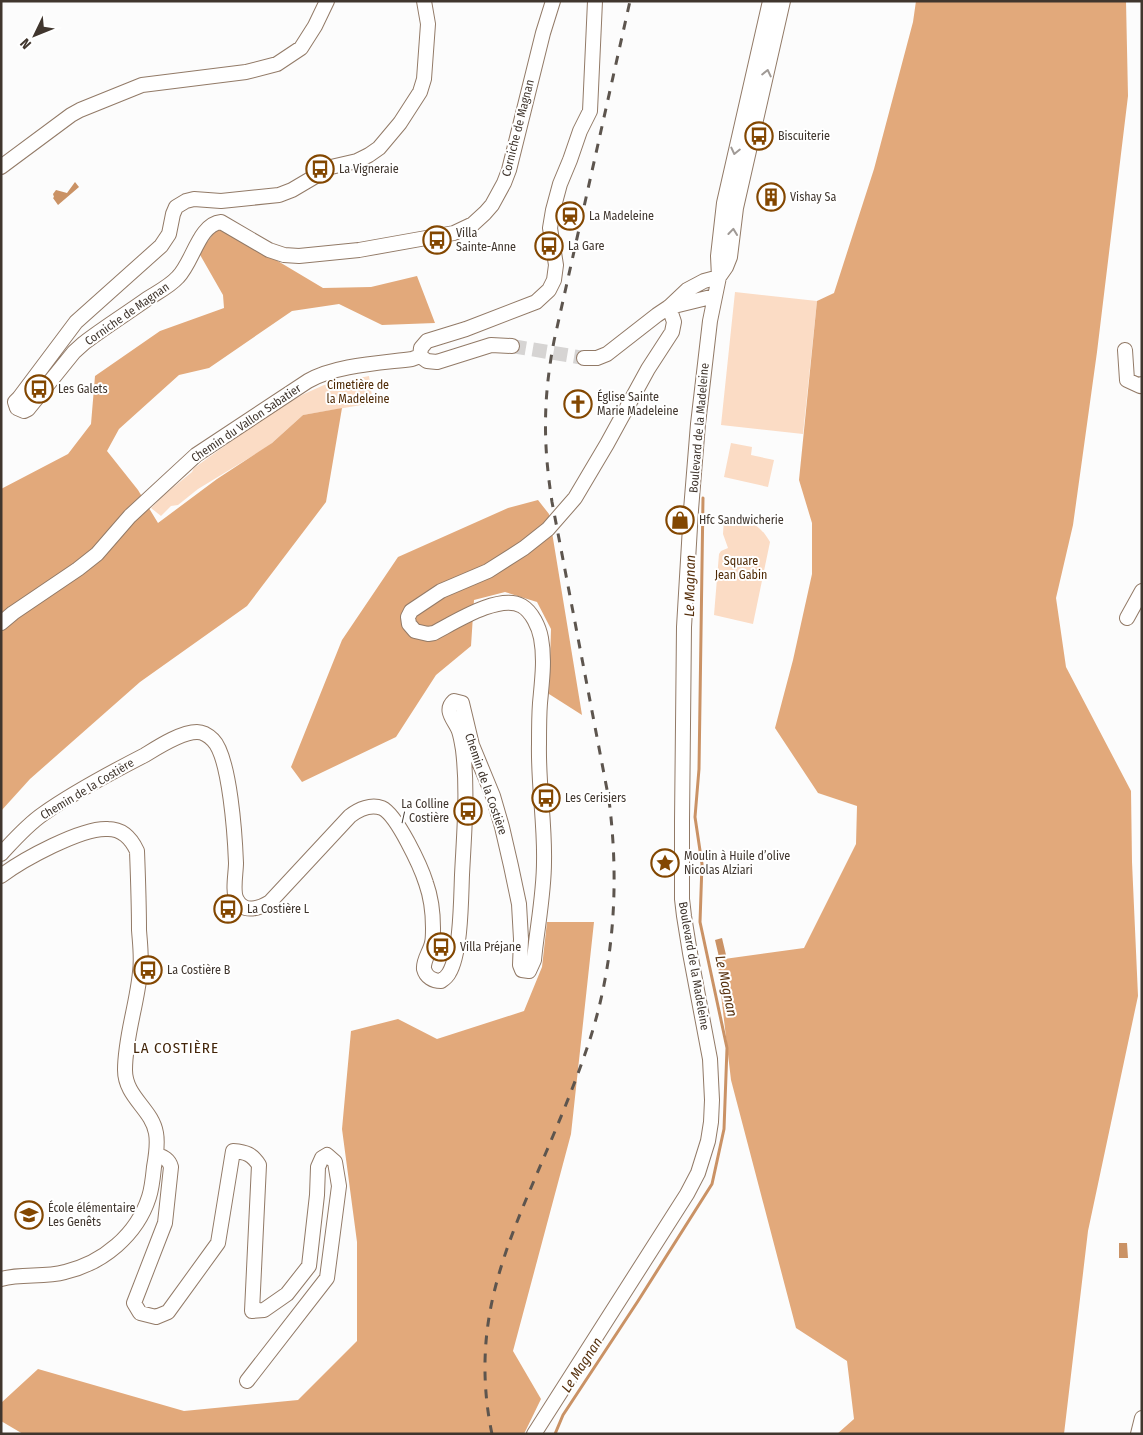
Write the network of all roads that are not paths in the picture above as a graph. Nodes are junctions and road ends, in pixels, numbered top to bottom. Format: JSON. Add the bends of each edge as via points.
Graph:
{"nodes":[{"id":1,"x":327,"y":1,"type":"edge"},
{"id":2,"x":424,"y":1,"type":"edge"},
{"id":3,"x":553,"y":1,"type":"edge"},
{"id":4,"x":595,"y":1,"type":"edge"},
{"id":5,"x":770,"y":1,"type":"edge"},
{"id":6,"x":783,"y":1,"type":"edge"},
{"id":7,"x":1,"y":167,"type":"edge"},
{"id":8,"x":719,"y":277,"type":"junction"},
{"id":9,"x":715,"y":296,"type":"junction"},
{"id":10,"x":669,"y":307,"type":"junction"},
{"id":11,"x":512,"y":346,"type":"tunnel mouth"},
{"id":12,"x":1125,"y":350,"type":"dead end"},
{"id":13,"x":420,"y":356,"type":"junction"},
{"id":14,"x":584,"y":358,"type":"tunnel mouth"},
{"id":15,"x":1142,"y":384,"type":"edge"},
{"id":16,"x":1142,"y":591,"type":"edge"},
{"id":17,"x":1127,"y":618,"type":"dead end"},
{"id":18,"x":1,"y":623,"type":"edge"},
{"id":19,"x":1,"y":854,"type":"edge"},
{"id":20,"x":1,"y":876,"type":"edge"},
{"id":21,"x":156,"y":1154,"type":"junction"},
{"id":22,"x":1,"y":1279,"type":"edge"},
{"id":23,"x":247,"y":1380,"type":"dead end"},
{"id":24,"x":1142,"y":1418,"type":"edge"},
{"id":25,"x":536,"y":1432,"type":"edge"},
{"id":26,"x":1138,"y":1434,"type":"edge"}],
"edges":[{"from":1,"to":7,"type":"street","via":[[301,48],[277,64],[246,72],[142,86],[76,112]]},
{"from":2,"to":3,"type":"street","name":"Corniche de Magnan","via":[[428,24],[424,79],[420,92],[400,123],[379,148],[357,161],[331,167],[279,195],[221,201],[194,199],[180,204],[161,246],[76,322],[15,402],[17,408],[28,409],[84,343],[179,276],[204,232],[215,222],[221,222],[269,250],[299,256],[454,234],[473,224],[492,205],[509,170],[542,33]]},
{"from":4,"to":13,"type":"street","via":[[590,111],[560,184],[551,221],[556,265],[553,284],[536,302],[427,341]]},
{"from":5,"to":8,"type":"street","name":"Boulevard de la Madeleine","one_way":true,"via":[[724,204]]},
{"from":8,"to":6,"type":"street","name":"Boulevard de la Madeleine","one_way":true,"via":[[730,257],[736,208]]},
{"from":8,"to":9,"type":"street","name":"Boulevard de la Madeleine"},
{"from":8,"to":10,"type":"street","via":[[686,290]]},
{"from":9,"to":10,"type":"street"},
{"from":9,"to":25,"type":"street","name":"Boulevard de la Madeleine","via":[[707,342],[691,510],[684,627],[682,822],[684,916],[710,1059],[712,1122],[698,1173],[687,1194]]},
{"from":10,"to":14,"type":"street","via":[[607,354]]},
{"from":10,"to":19,"type":"street","name":"Chemin de la Costière","via":[[674,329],[567,508],[524,548],[488,571],[442,591],[408,617],[415,631],[428,634],[484,608],[514,603],[530,613],[541,635],[543,662],[538,750],[544,865],[534,960],[529,971],[522,970],[520,965],[519,904],[502,827],[472,746],[465,708],[458,701],[448,708],[459,730],[465,780],[460,910],[456,950],[450,972],[441,981],[435,981],[425,971],[433,928],[431,902],[420,866],[394,818],[380,808],[363,808],[350,816],[270,902],[251,909],[238,903],[226,771],[219,747],[202,733],[189,733],[171,741],[57,805],[29,826]]},
{"from":11,"to":13,"type":"street","name":"Chemin du Vallon Sabatier","via":[[491,345],[437,362]]},
{"from":12,"to":15,"type":"street","via":[[1127,380]]},
{"from":13,"to":18,"type":"street","name":"Chemin du Vallon Sabatier","via":[[337,370],[308,380],[196,456],[136,510],[98,554]]},
{"from":16,"to":17,"type":"street"},
{"from":20,"to":21,"type":"street","via":[[60,842],[87,832],[108,828],[118,830],[133,842],[137,851],[140,970],[125,1071],[131,1093],[154,1126]]},
{"from":21,"to":22,"type":"street","via":[[150,1196],[141,1216],[111,1250],[89,1264],[64,1273]]},
{"from":21,"to":23,"type":"street","via":[[165,1158],[171,1167],[164,1223],[134,1304],[140,1313],[156,1317],[168,1312],[218,1243],[233,1151],[254,1157],[259,1165],[252,1311],[264,1310],[288,1294],[309,1266],[318,1167],[327,1155],[334,1162],[338,1186],[327,1278]]},
{"from":24,"to":26,"type":"street"}]}
